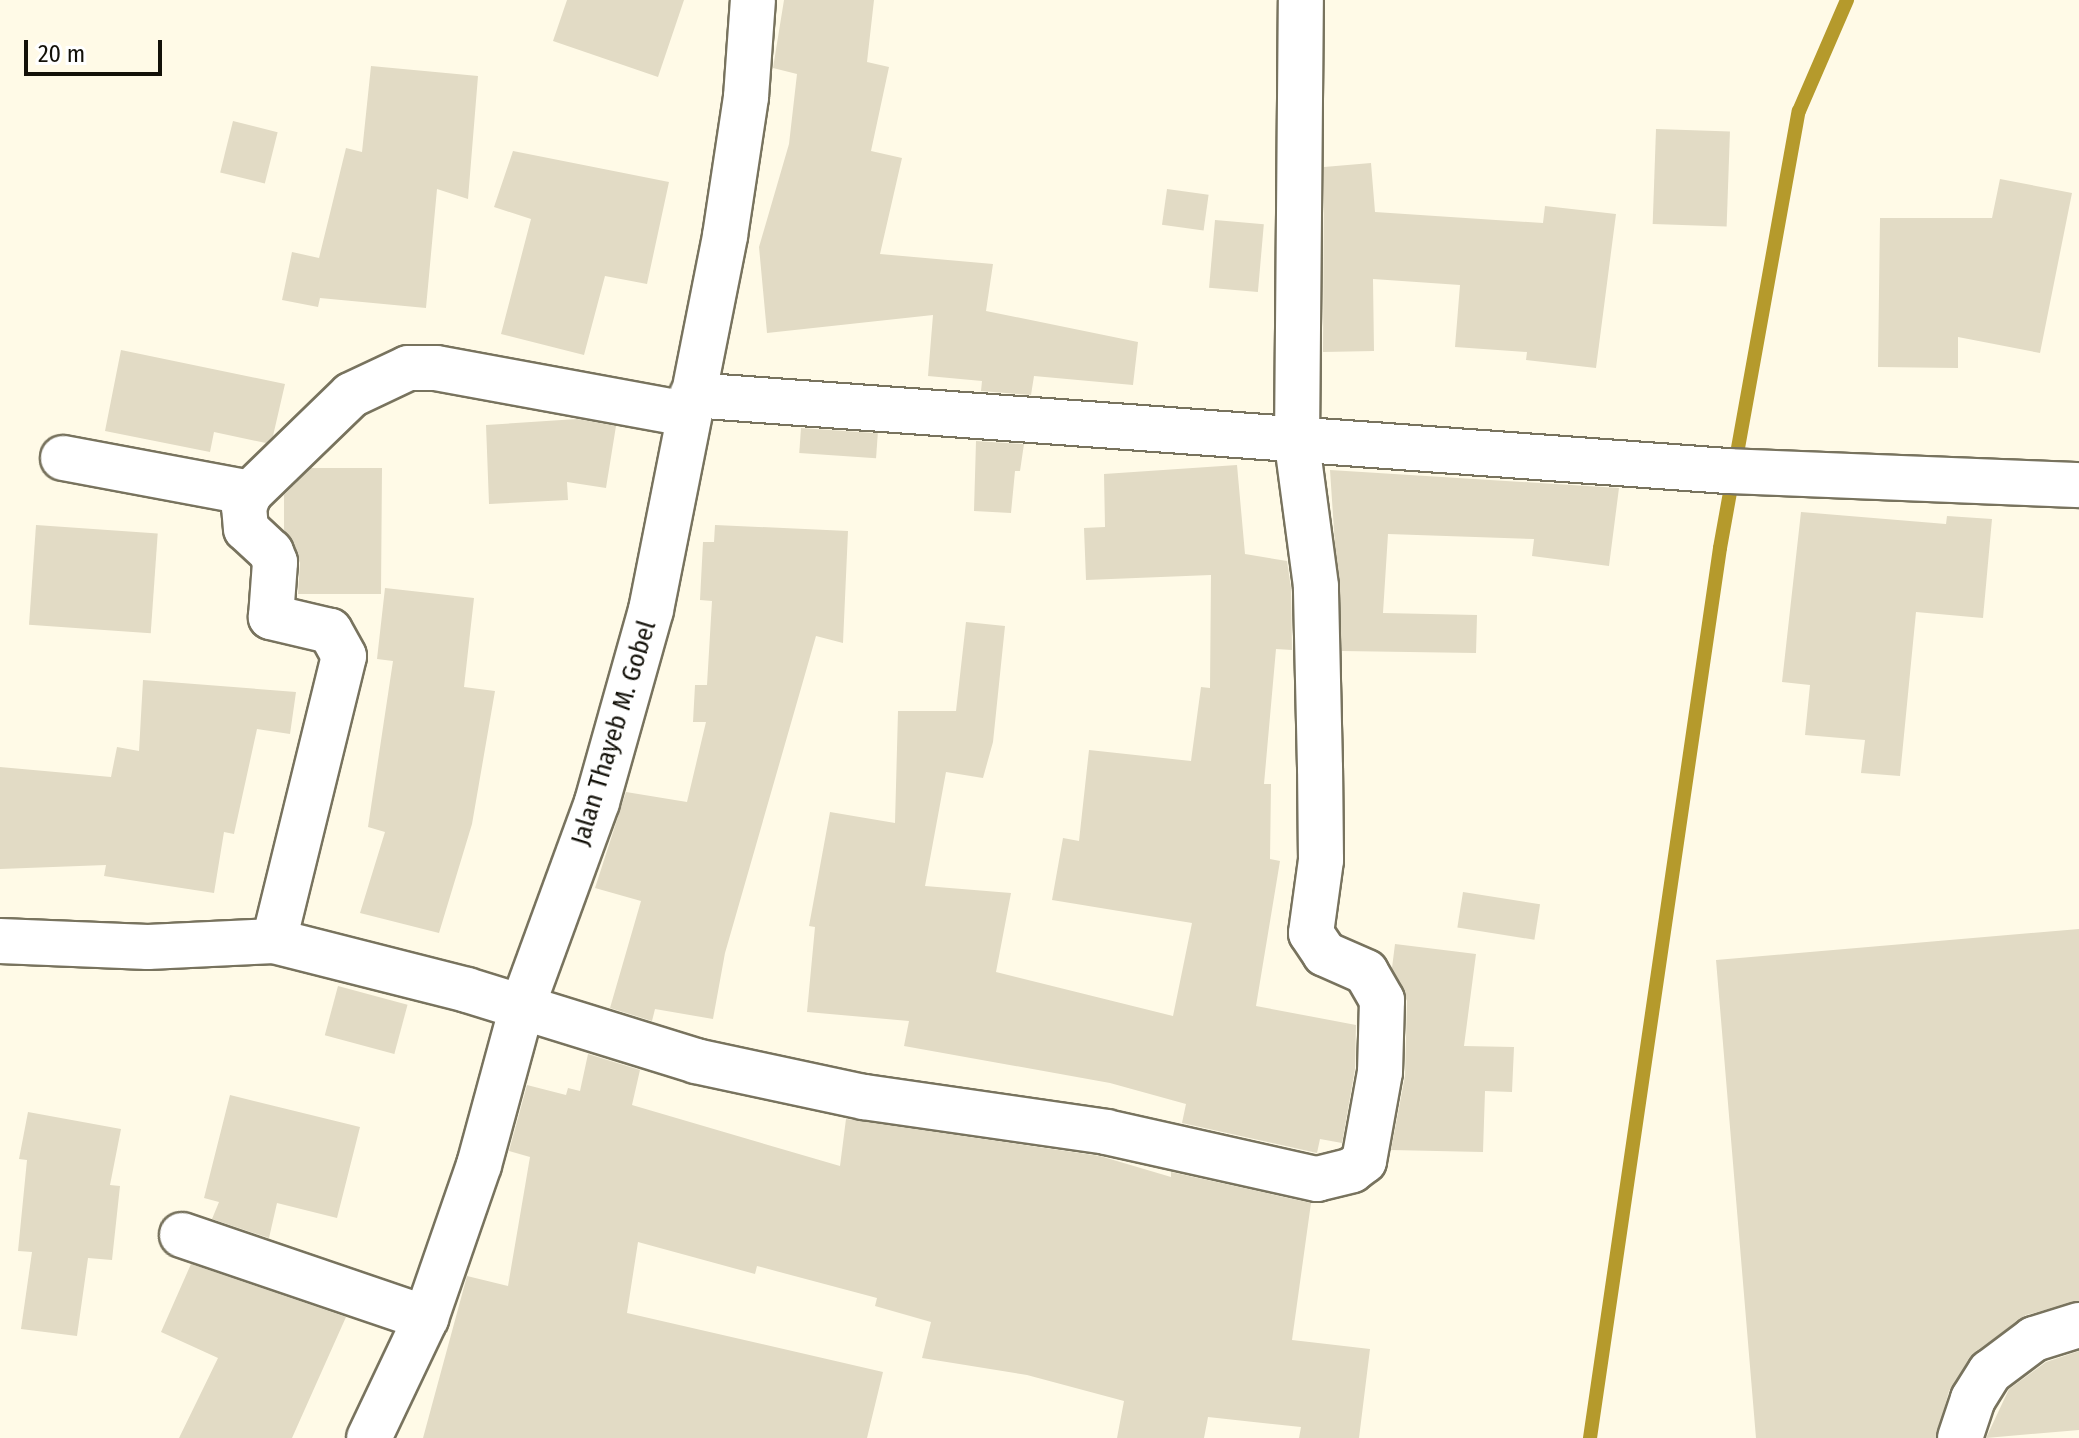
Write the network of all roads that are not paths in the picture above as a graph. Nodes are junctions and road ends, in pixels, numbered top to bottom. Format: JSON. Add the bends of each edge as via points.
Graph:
{"nodes":[{"id":1,"x":753,"y":0,"type":"edge"},
{"id":2,"x":1301,"y":0,"type":"edge"},
{"id":3,"x":689,"y":404,"type":"junction"},
{"id":4,"x":1297,"y":443,"type":"junction"},
{"id":5,"x":63,"y":458,"type":"dead end"},
{"id":6,"x":2079,"y":485,"type":"edge"},
{"id":7,"x":250,"y":493,"type":"junction"},
{"id":8,"x":0,"y":941,"type":"edge"},
{"id":9,"x":274,"y":941,"type":"junction"},
{"id":10,"x":521,"y":1010,"type":"junction"},
{"id":11,"x":182,"y":1235,"type":"dead end"},
{"id":12,"x":426,"y":1318,"type":"junction"},
{"id":13,"x":2079,"y":1325,"type":"edge"},
{"id":14,"x":369,"y":1438,"type":"edge"},
{"id":15,"x":1960,"y":1438,"type":"edge"}],
"edges":[{"from":1,"to":3,"type":"street","name":"Jalan Thayeb M. Gobel","via":[[746,97],[725,236]]},
{"from":2,"to":4,"type":"street"},
{"from":3,"to":4,"type":"street"},
{"from":3,"to":7,"type":"street","via":[[408,368],[351,395]]},
{"from":3,"to":10,"type":"street","name":"Jalan Thayeb M. Gobel","via":[[651,610],[597,802]]},
{"from":4,"to":6,"type":"street","via":[[1812,476]]},
{"from":4,"to":10,"type":"street","via":[[1316,586],[1321,860],[1311,933],[1325,954],[1366,972],[1382,1000],[1380,1072],[1364,1161],[1352,1170],[1317,1179],[1106,1132],[864,1097],[696,1061]]},
{"from":5,"to":7,"type":"street"},
{"from":7,"to":9,"type":"street","via":[[244,507],[246,529],[275,562],[271,617],[330,631],[344,656]]},
{"from":8,"to":9,"type":"street","via":[[148,947]]},
{"from":9,"to":10,"type":"street","via":[[467,990]]},
{"from":10,"to":12,"type":"street","name":"Jalan Thayeb M. Gobel","via":[[479,1165]]},
{"from":11,"to":12,"type":"street"},
{"from":12,"to":14,"type":"street","name":"Jalan Thayeb M. Gobel"},
{"from":13,"to":15,"type":"street","via":[[2034,1339],[1990,1372],[1973,1399]]}]}
